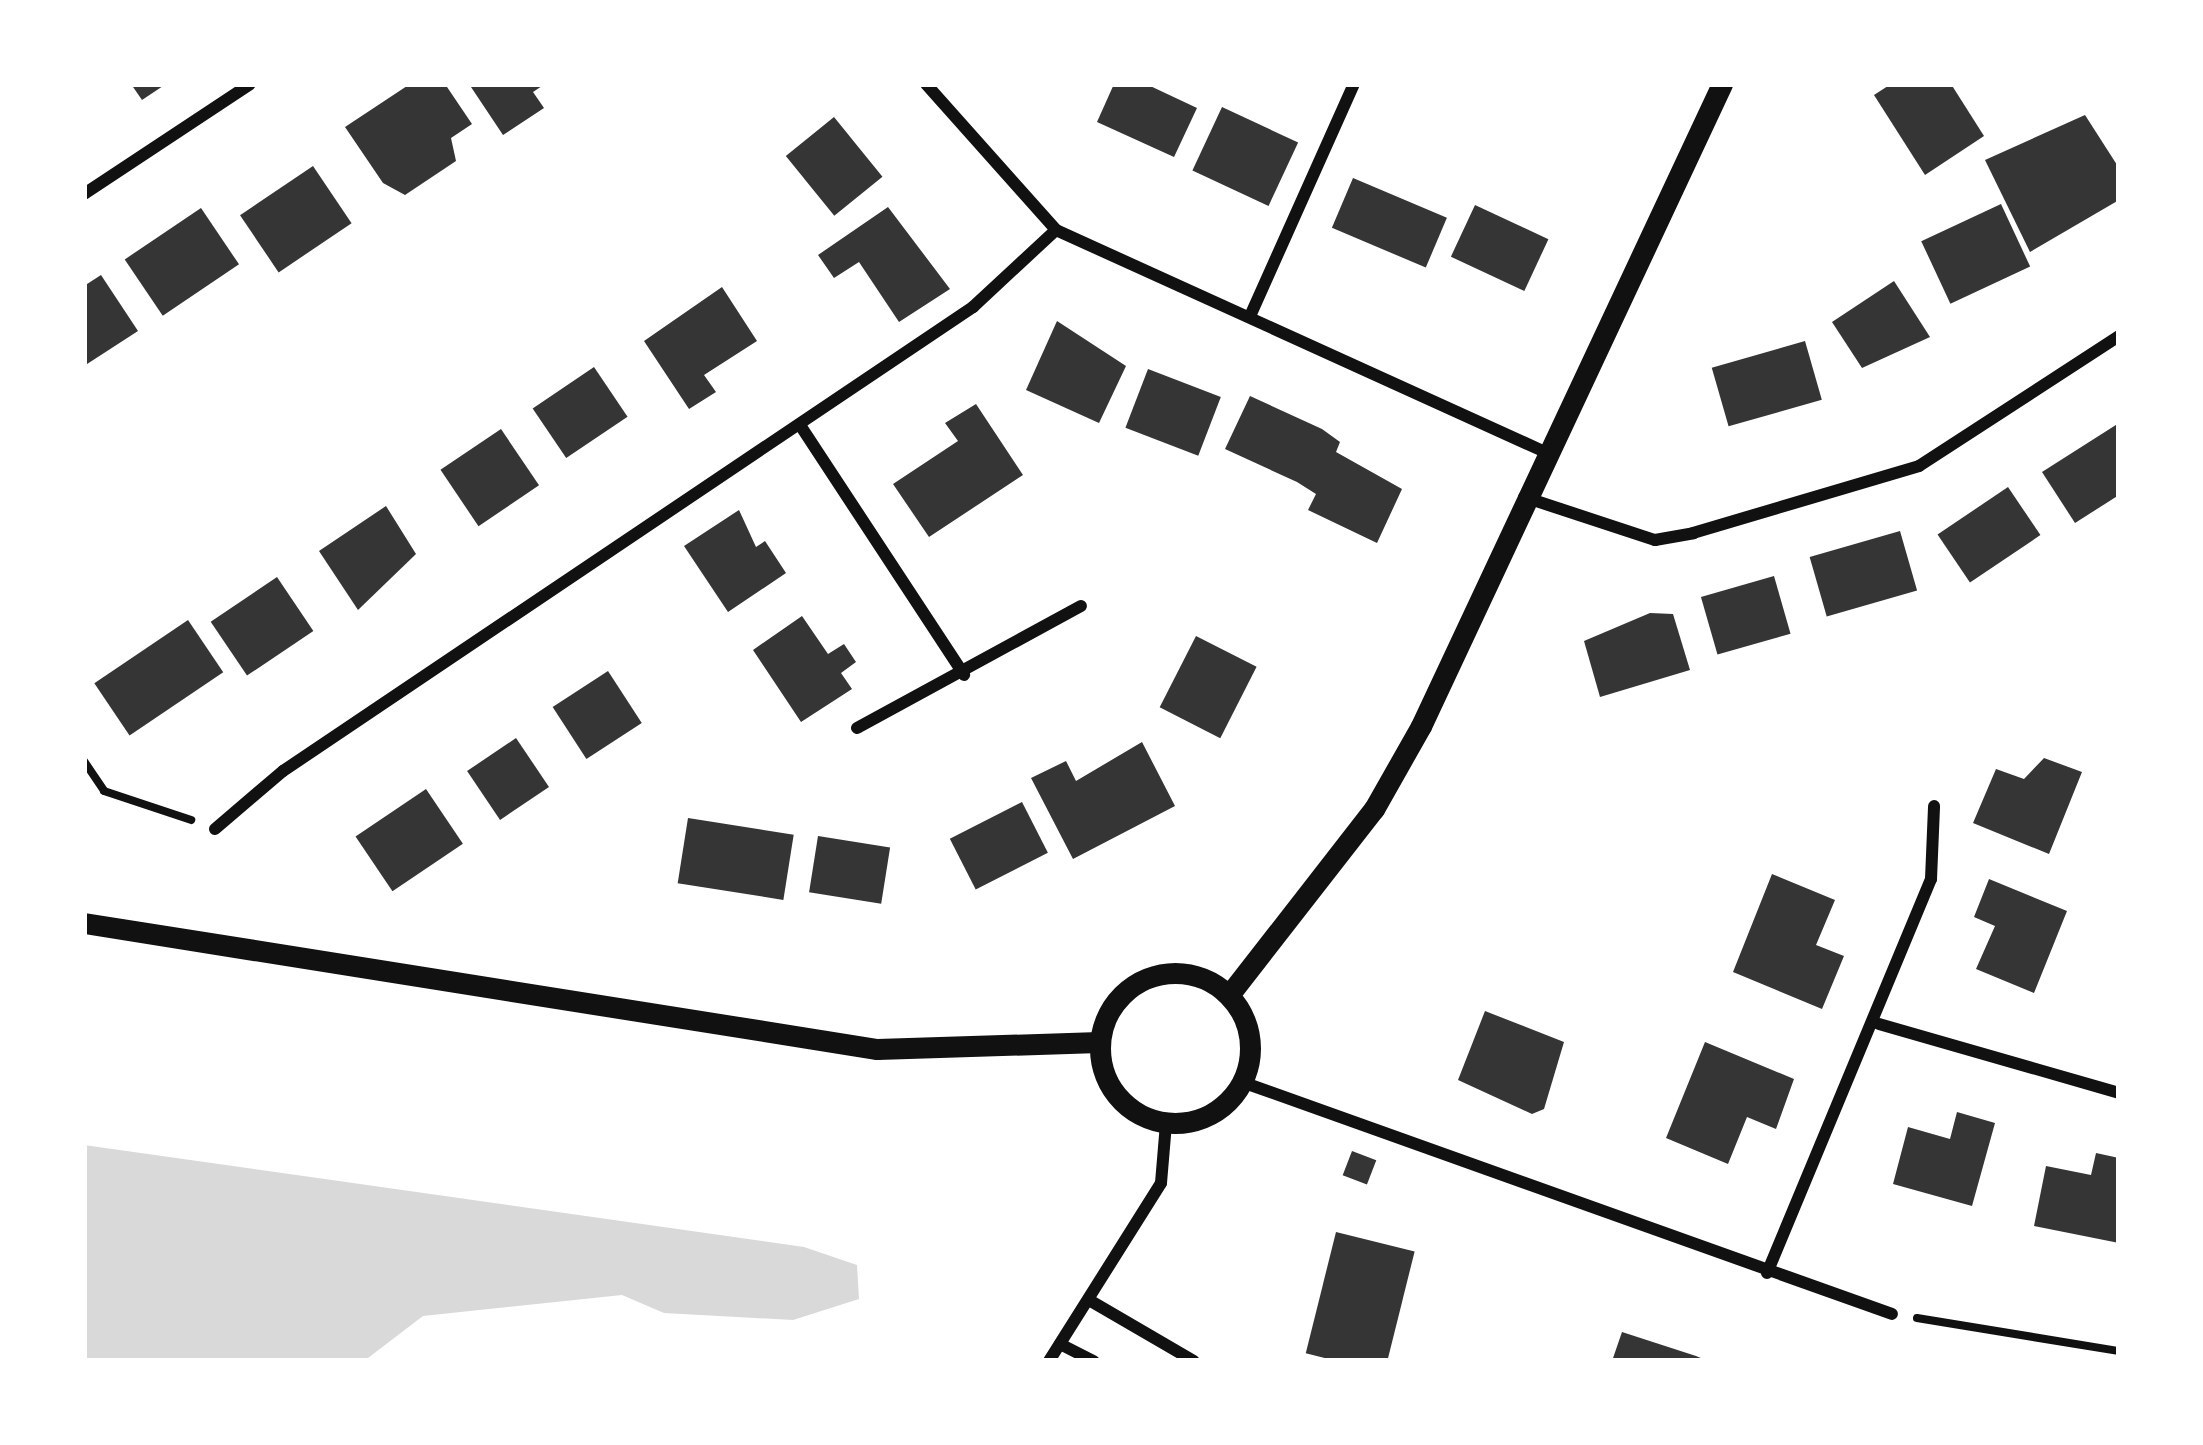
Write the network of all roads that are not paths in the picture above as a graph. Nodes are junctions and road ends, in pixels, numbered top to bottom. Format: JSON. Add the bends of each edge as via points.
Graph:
{"nodes":[{"id":1,"x":250,"y":84,"type":"edge"},
{"id":2,"x":926,"y":84,"type":"edge"},
{"id":3,"x":1354,"y":84,"type":"edge"},
{"id":4,"x":1722,"y":84,"type":"edge"},
{"id":5,"x":84,"y":194,"type":"edge"},
{"id":6,"x":1056,"y":230,"type":"junction"},
{"id":7,"x":1251,"y":314,"type":"junction"},
{"id":8,"x":2119,"y":336,"type":"edge"},
{"id":9,"x":800,"y":425,"type":"junction"},
{"id":10,"x":1543,"y":451,"type":"junction"},
{"id":11,"x":1523,"y":497,"type":"junction"},
{"id":12,"x":1081,"y":606,"type":"dead end"},
{"id":13,"x":964,"y":675,"type":"junction"},
{"id":14,"x":857,"y":728,"type":"dead end"},
{"id":15,"x":1934,"y":806,"type":"dead end"},
{"id":16,"x":215,"y":829,"type":"road end"},
{"id":17,"x":84,"y":923,"type":"edge"},
{"id":18,"x":1228,"y":994,"type":"junction"},
{"id":19,"x":1879,"y":1024,"type":"junction"},
{"id":20,"x":1099,"y":1042,"type":"junction"},
{"id":21,"x":1242,"y":1082,"type":"junction"},
{"id":22,"x":2119,"y":1093,"type":"edge"},
{"id":23,"x":1166,"y":1123,"type":"junction"},
{"id":24,"x":1767,"y":1273,"type":"junction"},
{"id":25,"x":1089,"y":1300,"type":"junction"},
{"id":26,"x":1892,"y":1314,"type":"road end"},
{"id":27,"x":1060,"y":1344,"type":"junction"},
{"id":28,"x":1049,"y":1361,"type":"edge"},
{"id":29,"x":1094,"y":1361,"type":"edge"},
{"id":30,"x":1194,"y":1361,"type":"edge"}],
"edges":[{"from":1,"to":5,"type":"street"},
{"from":2,"to":6,"type":"street"},
{"from":3,"to":7,"type":"street"},
{"from":4,"to":10,"type":"street"},
{"from":6,"to":7,"type":"street"},
{"from":6,"to":9,"type":"street","via":[[973,307]]},
{"from":7,"to":10,"type":"street"},
{"from":8,"to":11,"type":"street","via":[[1919,466],[1693,533],[1655,541]]},
{"from":9,"to":13,"type":"street"},
{"from":9,"to":16,"type":"street","via":[[283,771]]},
{"from":10,"to":11,"type":"street"},
{"from":11,"to":18,"type":"street","via":[[1375,809]]},
{"from":12,"to":13,"type":"street"},
{"from":13,"to":14,"type":"street"},
{"from":15,"to":19,"type":"street","via":[[1931,879]]},
{"from":17,"to":20,"type":"street","via":[[877,1049]]},
{"from":18,"to":20,"type":"street","via":[[1182,972],[1138,981],[1114,1002]]},
{"from":18,"to":21,"type":"street","via":[[1250,1040]]},
{"from":19,"to":22,"type":"street"},
{"from":19,"to":24,"type":"street"},
{"from":20,"to":23,"type":"street","via":[[1119,1099]]},
{"from":21,"to":23,"type":"street","via":[[1193,1122]]},
{"from":21,"to":24,"type":"street"},
{"from":23,"to":25,"type":"street","via":[[1161,1183]]},
{"from":24,"to":26,"type":"street"},
{"from":25,"to":27,"type":"street"},
{"from":25,"to":30,"type":"street"},
{"from":27,"to":28,"type":"street"},
{"from":27,"to":29,"type":"street"}]}
